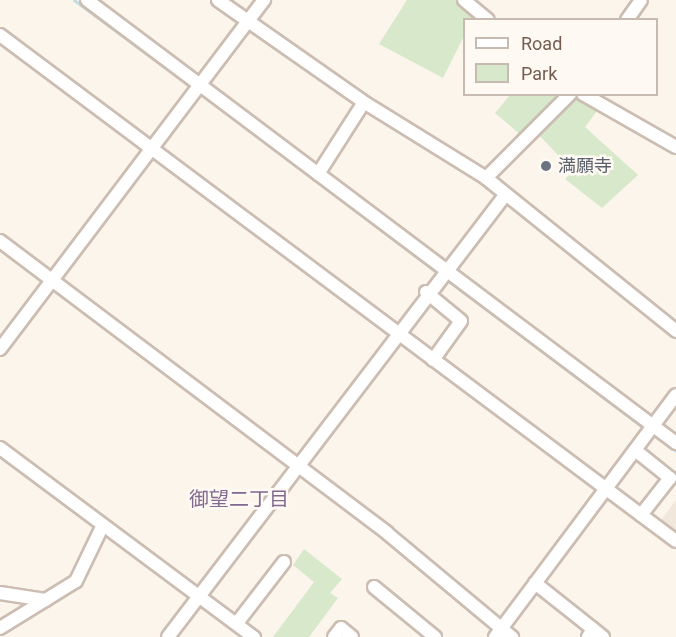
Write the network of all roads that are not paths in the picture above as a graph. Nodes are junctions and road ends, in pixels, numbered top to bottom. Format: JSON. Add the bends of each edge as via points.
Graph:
{"nodes":[{"id":1,"x":87,"y":0,"type":"edge"},
{"id":2,"x":218,"y":0,"type":"edge"},
{"id":3,"x":264,"y":0,"type":"edge"},
{"id":4,"x":464,"y":0,"type":"edge"},
{"id":5,"x":641,"y":0,"type":"edge"},
{"id":6,"x":486,"y":18,"type":"edge"},
{"id":7,"x":628,"y":18,"type":"edge"},
{"id":8,"x":247,"y":22,"type":"junction"},
{"id":9,"x":0,"y":35,"type":"edge"},
{"id":10,"x":200,"y":85,"type":"junction"},
{"id":11,"x":568,"y":96,"type":"edge"},
{"id":12,"x":587,"y":96,"type":"edge"},
{"id":13,"x":364,"y":102,"type":"junction"},
{"id":14,"x":676,"y":147,"type":"edge"},
{"id":15,"x":152,"y":148,"type":"junction"},
{"id":16,"x":318,"y":174,"type":"junction"},
{"id":17,"x":486,"y":178,"type":"junction"},
{"id":18,"x":506,"y":194,"type":"junction"},
{"id":19,"x":0,"y":241,"type":"edge"},
{"id":20,"x":444,"y":268,"type":"junction"},
{"id":21,"x":52,"y":280,"type":"junction"},
{"id":22,"x":426,"y":292,"type":"junction"},
{"id":23,"x":676,"y":331,"type":"edge"},
{"id":24,"x":396,"y":332,"type":"junction"},
{"id":25,"x":0,"y":349,"type":"edge"},
{"id":26,"x":433,"y":360,"type":"junction"},
{"id":27,"x":676,"y":395,"type":"edge"},
{"id":28,"x":653,"y":426,"type":"junction"},
{"id":29,"x":676,"y":443,"type":"edge"},
{"id":30,"x":0,"y":448,"type":"edge"},
{"id":31,"x":635,"y":450,"type":"junction"},
{"id":32,"x":298,"y":464,"type":"junction"},
{"id":33,"x":604,"y":489,"type":"junction"},
{"id":34,"x":641,"y":515,"type":"junction"},
{"id":35,"x":103,"y":525,"type":"junction"},
{"id":36,"x":676,"y":541,"type":"edge"},
{"id":37,"x":284,"y":562,"type":"dead end"},
{"id":38,"x":535,"y":583,"type":"junction"},
{"id":39,"x":374,"y":588,"type":"dead end"},
{"id":40,"x":0,"y":593,"type":"edge"},
{"id":41,"x":199,"y":595,"type":"junction"},
{"id":42,"x":45,"y":600,"type":"junction"},
{"id":43,"x":237,"y":623,"type":"junction"},
{"id":44,"x":0,"y":628,"type":"edge"},
{"id":45,"x":499,"y":633,"type":"edge"},
{"id":46,"x":595,"y":634,"type":"edge"},
{"id":47,"x":168,"y":637,"type":"edge"},
{"id":48,"x":254,"y":637,"type":"edge"},
{"id":49,"x":334,"y":637,"type":"edge"},
{"id":50,"x":352,"y":637,"type":"edge"},
{"id":51,"x":435,"y":637,"type":"edge"},
{"id":52,"x":512,"y":637,"type":"edge"}],
"edges":[{"from":1,"to":10,"type":"street"},
{"from":2,"to":8,"type":"street"},
{"from":3,"to":8,"type":"street"},
{"from":4,"to":6,"type":"street"},
{"from":5,"to":7,"type":"street"},
{"from":8,"to":10,"type":"street"},
{"from":8,"to":13,"type":"street"},
{"from":9,"to":15,"type":"street"},
{"from":10,"to":15,"type":"street"},
{"from":10,"to":16,"type":"street"},
{"from":11,"to":17,"type":"street"},
{"from":12,"to":14,"type":"street"},
{"from":13,"to":16,"type":"street"},
{"from":13,"to":17,"type":"street"},
{"from":15,"to":21,"type":"street"},
{"from":15,"to":24,"type":"street"},
{"from":16,"to":20,"type":"street"},
{"from":17,"to":18,"type":"street"},
{"from":18,"to":20,"type":"street"},
{"from":18,"to":23,"type":"street"},
{"from":19,"to":21,"type":"street"},
{"from":20,"to":22,"type":"street"},
{"from":20,"to":28,"type":"street"},
{"from":21,"to":25,"type":"street"},
{"from":21,"to":32,"type":"street"},
{"from":22,"to":24,"type":"street"},
{"from":22,"to":26,"type":"street","via":[[461,321]]},
{"from":24,"to":26,"type":"street"},
{"from":24,"to":32,"type":"street"},
{"from":26,"to":33,"type":"street"},
{"from":27,"to":28,"type":"street"},
{"from":28,"to":29,"type":"street"},
{"from":28,"to":31,"type":"street"},
{"from":30,"to":35,"type":"street"},
{"from":31,"to":33,"type":"street"},
{"from":31,"to":34,"type":"street","via":[[669,478]]},
{"from":32,"to":41,"type":"street"},
{"from":32,"to":45,"type":"street"},
{"from":33,"to":34,"type":"street"},
{"from":33,"to":38,"type":"street"},
{"from":34,"to":36,"type":"street"},
{"from":35,"to":41,"type":"street"},
{"from":35,"to":42,"type":"street","via":[[76,581]]},
{"from":37,"to":43,"type":"street"},
{"from":38,"to":45,"type":"street"},
{"from":38,"to":46,"type":"street"},
{"from":39,"to":51,"type":"street"},
{"from":40,"to":42,"type":"street"},
{"from":41,"to":43,"type":"street"},
{"from":41,"to":47,"type":"street"},
{"from":42,"to":44,"type":"street"},
{"from":43,"to":48,"type":"street"},
{"from":45,"to":52,"type":"street"},
{"from":49,"to":50,"type":"street","via":[[341,628]]}]}
